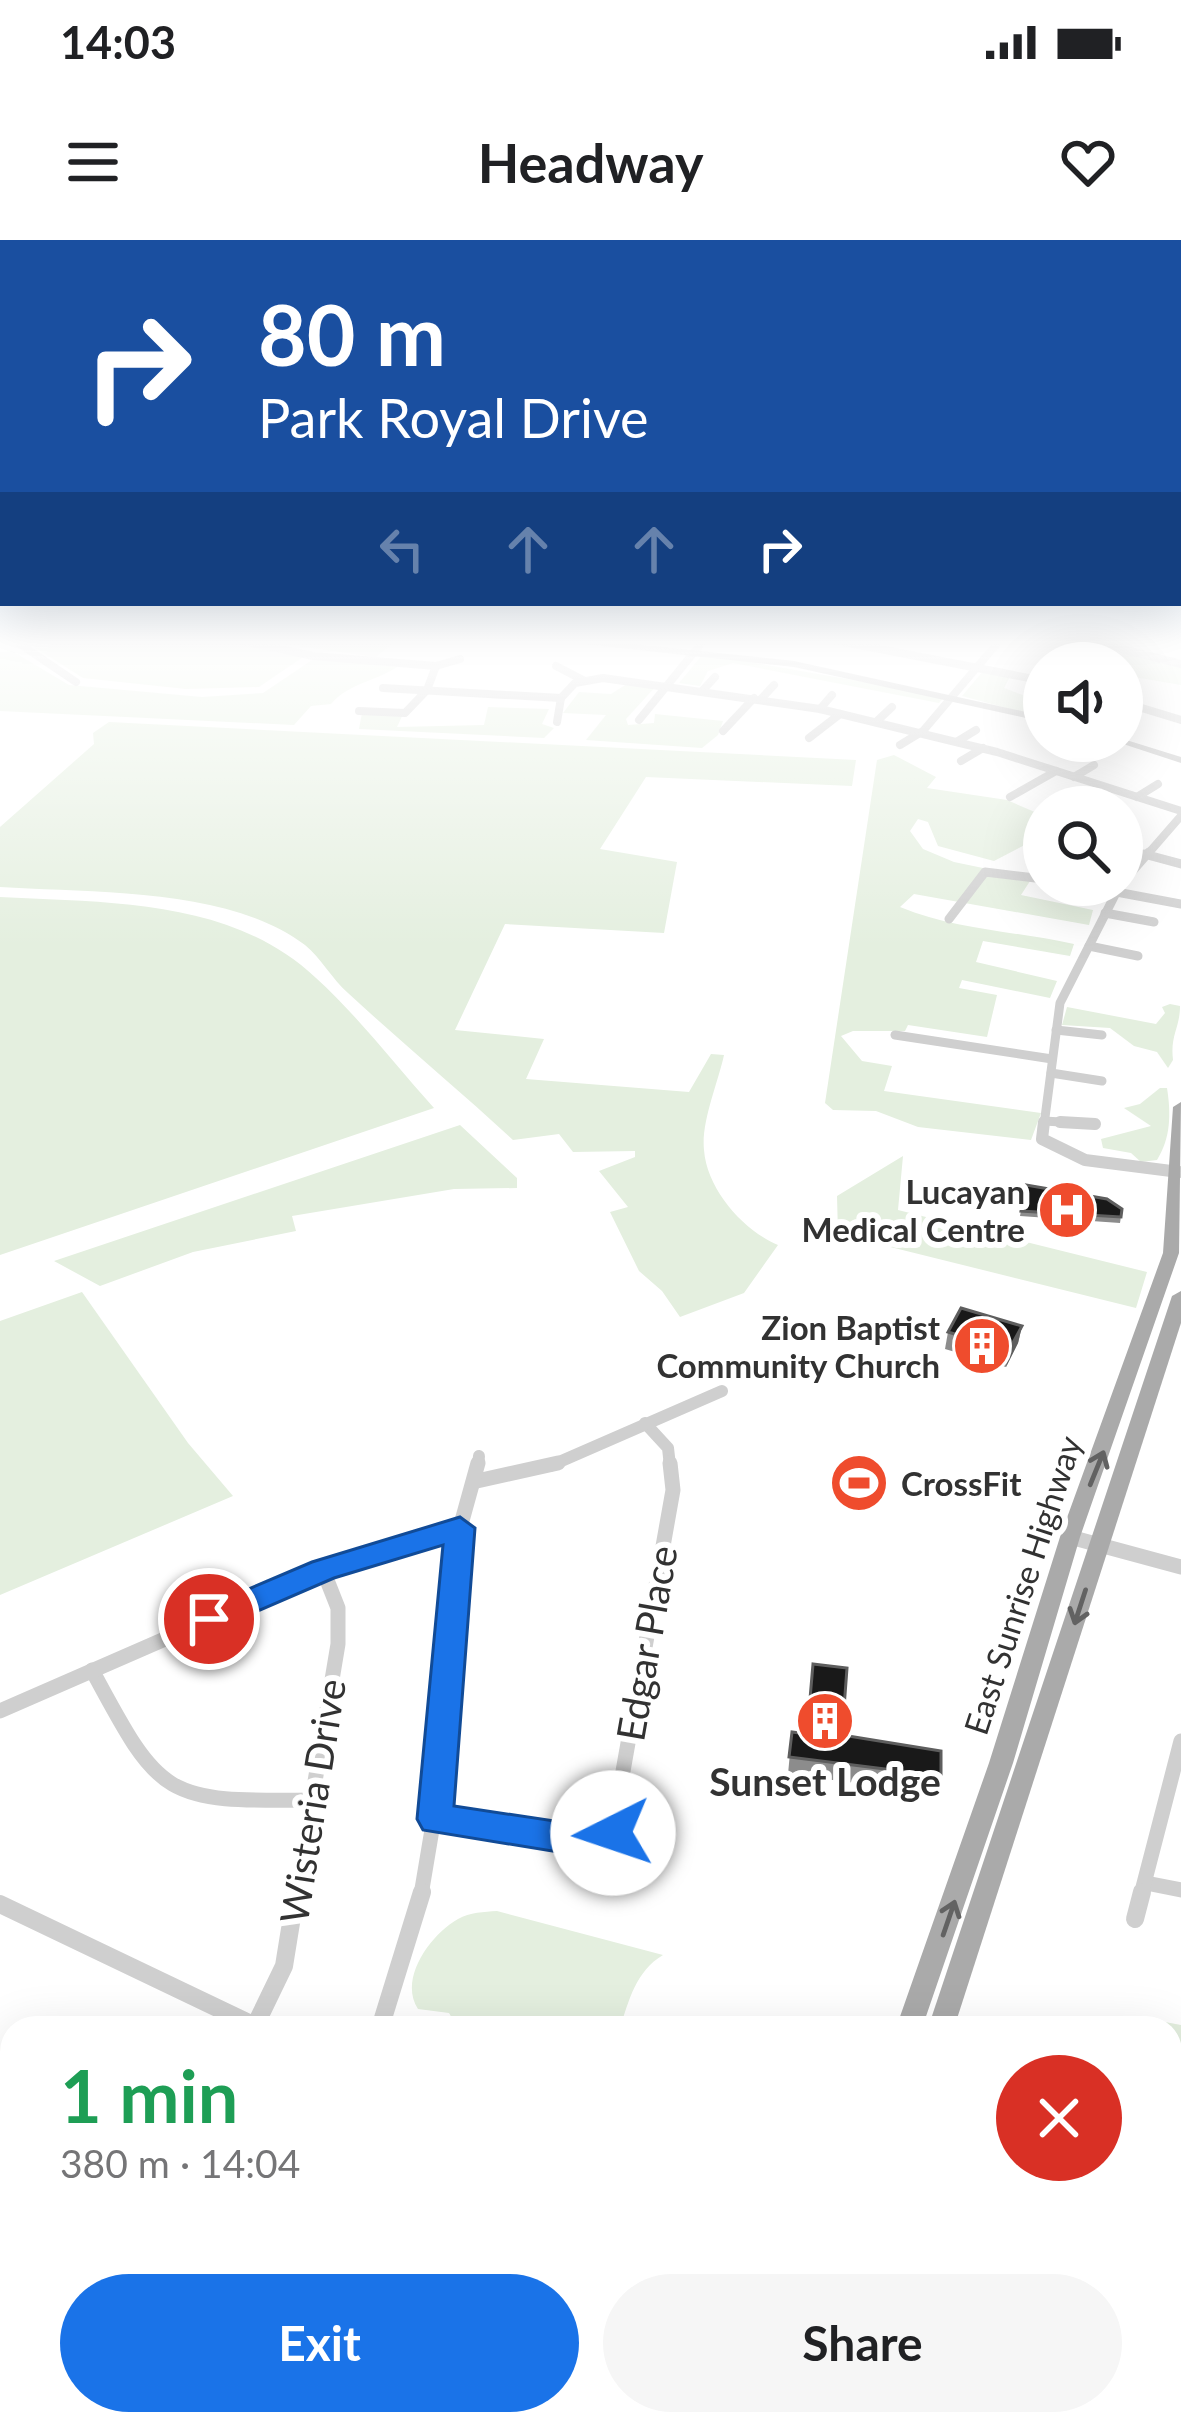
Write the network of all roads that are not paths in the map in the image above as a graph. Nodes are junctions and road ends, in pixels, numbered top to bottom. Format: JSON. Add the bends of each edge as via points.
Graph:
{"nodes":[{"id":1,"x":904,"y":742,"type":"edge"},
{"id":2,"x":963,"y":742,"type":"edge"},
{"id":3,"x":900,"y":745,"type":"dead end"},
{"id":4,"x":982,"y":748,"type":"junction"},
{"id":5,"x":1143,"y":748,"type":"edge"},
{"id":6,"x":1023,"y":754,"type":"edge"},
{"id":7,"x":1016,"y":758,"type":"junction"},
{"id":8,"x":1181,"y":760,"type":"edge"},
{"id":9,"x":961,"y":761,"type":"dead end"},
{"id":10,"x":1094,"y":765,"type":"dead end"},
{"id":11,"x":1056,"y":771,"type":"junction"},
{"id":12,"x":1074,"y":777,"type":"junction"},
{"id":13,"x":1157,"y":784,"type":"dead end"},
{"id":14,"x":1102,"y":786,"type":"edge"},
{"id":15,"x":1143,"y":793,"type":"edge"},
{"id":16,"x":1010,"y":797,"type":"dead end"},
{"id":17,"x":1143,"y":799,"type":"edge"},
{"id":18,"x":1181,"y":813,"type":"edge"},
{"id":19,"x":1176,"y":828,"type":"edge"},
{"id":20,"x":1144,"y":854,"type":"joint"},
{"id":21,"x":1181,"y":864,"type":"edge"},
{"id":22,"x":1023,"y":877,"type":"edge"},
{"id":23,"x":1143,"y":889,"type":"edge"},
{"id":24,"x":1181,"y":904,"type":"edge"},
{"id":25,"x":1109,"y":906,"type":"edge"},
{"id":26,"x":1105,"y":913,"type":"junction"},
{"id":27,"x":949,"y":920,"type":"dead end"},
{"id":28,"x":1154,"y":922,"type":"dead end"},
{"id":29,"x":1089,"y":946,"type":"junction"},
{"id":30,"x":1138,"y":956,"type":"dead end"},
{"id":31,"x":1056,"y":1030,"type":"junction"},
{"id":32,"x":895,"y":1035,"type":"dead end"},
{"id":33,"x":1102,"y":1035,"type":"dead end"},
{"id":34,"x":1052,"y":1059,"type":"junction"},
{"id":35,"x":1051,"y":1073,"type":"junction"},
{"id":36,"x":1102,"y":1081,"type":"dead end"},
{"id":37,"x":1181,"y":1107,"type":"edge"},
{"id":38,"x":1044,"y":1121,"type":"junction"},
{"id":39,"x":1095,"y":1124,"type":"dead end"},
{"id":40,"x":1180,"y":1165,"type":"edge"},
{"id":41,"x":1181,"y":1296,"type":"edge"},
{"id":42,"x":722,"y":1390,"type":"dead end"},
{"id":43,"x":645,"y":1423,"type":"junction"},
{"id":44,"x":479,"y":1456,"type":"dead end"},
{"id":45,"x":477,"y":1481,"type":"junction"},
{"id":46,"x":460,"y":1528,"type":"junction"},
{"id":47,"x":1070,"y":1537,"type":"junction"},
{"id":48,"x":1100,"y":1545,"type":"junction"},
{"id":49,"x":1181,"y":1567,"type":"edge"},
{"id":50,"x":323,"y":1570,"type":"junction"},
{"id":51,"x":92,"y":1670,"type":"junction"},
{"id":52,"x":0,"y":1711,"type":"edge"},
{"id":53,"x":1181,"y":1741,"type":"edge"},
{"id":54,"x":313,"y":1800,"type":"junction"},
{"id":55,"x":435,"y":1819,"type":"junction"},
{"id":56,"x":1147,"y":1883,"type":"junction"},
{"id":57,"x":1181,"y":1890,"type":"edge"},
{"id":58,"x":0,"y":1904,"type":"edge"},
{"id":59,"x":1135,"y":1919,"type":"dead end"},
{"id":60,"x":232,"y":2016,"type":"edge"},
{"id":61,"x":260,"y":2016,"type":"edge"},
{"id":62,"x":385,"y":2016,"type":"edge"},
{"id":63,"x":913,"y":2016,"type":"edge"},
{"id":64,"x":945,"y":2016,"type":"edge"}],
"edges":[{"from":1,"to":3,"type":"street"},
{"from":2,"to":4,"type":"street"},
{"from":4,"to":7,"type":"street"},
{"from":4,"to":9,"type":"street"},
{"from":5,"to":8,"type":"street"},
{"from":6,"to":7,"type":"street"},
{"from":7,"to":11,"type":"street"},
{"from":10,"to":12,"type":"street"},
{"from":11,"to":12,"type":"street"},
{"from":11,"to":16,"type":"street"},
{"from":12,"to":14,"type":"street"},
{"from":13,"to":15,"type":"street"},
{"from":17,"to":18,"type":"street"},
{"from":18,"to":19,"type":"street"},
{"from":19,"to":20,"type":"street"},
{"from":20,"to":21,"type":"street"},
{"from":22,"to":27,"type":"street","via":[[985,872]]},
{"from":23,"to":24,"type":"street"},
{"from":25,"to":26,"type":"street"},
{"from":26,"to":28,"type":"street"},
{"from":26,"to":29,"type":"street"},
{"from":29,"to":30,"type":"street"},
{"from":29,"to":31,"type":"street"},
{"from":31,"to":33,"type":"street"},
{"from":31,"to":34,"type":"street"},
{"from":32,"to":34,"type":"street"},
{"from":34,"to":35,"type":"street"},
{"from":35,"to":36,"type":"street"},
{"from":35,"to":38,"type":"street"},
{"from":37,"to":40,"type":"main road","name":"East Sunrise Highway"},
{"from":38,"to":39,"type":"street"},
{"from":38,"to":40,"type":"street","via":[[1042,1138],[1055,1151]]},
{"from":47,"to":40,"type":"main road","name":"East Sunrise Highway","one_way":true,"via":[[1171,1253]]},
{"from":41,"to":48,"type":"main road","name":"East Sunrise Highway"},
{"from":42,"to":43,"type":"street"},
{"from":43,"to":45,"type":"street","via":[[552,1465]]},
{"from":43,"to":55,"type":"street","name":"Edgar Place","via":[[668,1448],[673,1490],[613,1833],[601,1844]]},
{"from":44,"to":45,"type":"street"},
{"from":45,"to":46,"type":"street"},
{"from":46,"to":50,"type":"street"},
{"from":46,"to":55,"type":"street"},
{"from":47,"to":48,"type":"street"},
{"from":63,"to":47,"type":"main road","name":"East Sunrise Highway","one_way":true},
{"from":48,"to":49,"type":"street"},
{"from":48,"to":64,"type":"main road","name":"East Sunrise Highway","one_way":true},
{"from":50,"to":51,"type":"street"},
{"from":50,"to":54,"type":"street","name":"Wisteria Drive","via":[[338,1608],[338,1644]]},
{"from":51,"to":52,"type":"street"},
{"from":51,"to":54,"type":"street","via":[[164,1780],[210,1796]]},
{"from":53,"to":56,"type":"street"},
{"from":54,"to":61,"type":"street","name":"Wisteria Drive","via":[[284,1966]]},
{"from":55,"to":62,"type":"street","via":[[408,1961]]},
{"from":56,"to":57,"type":"street"},
{"from":56,"to":59,"type":"street"},
{"from":58,"to":60,"type":"street"}]}
